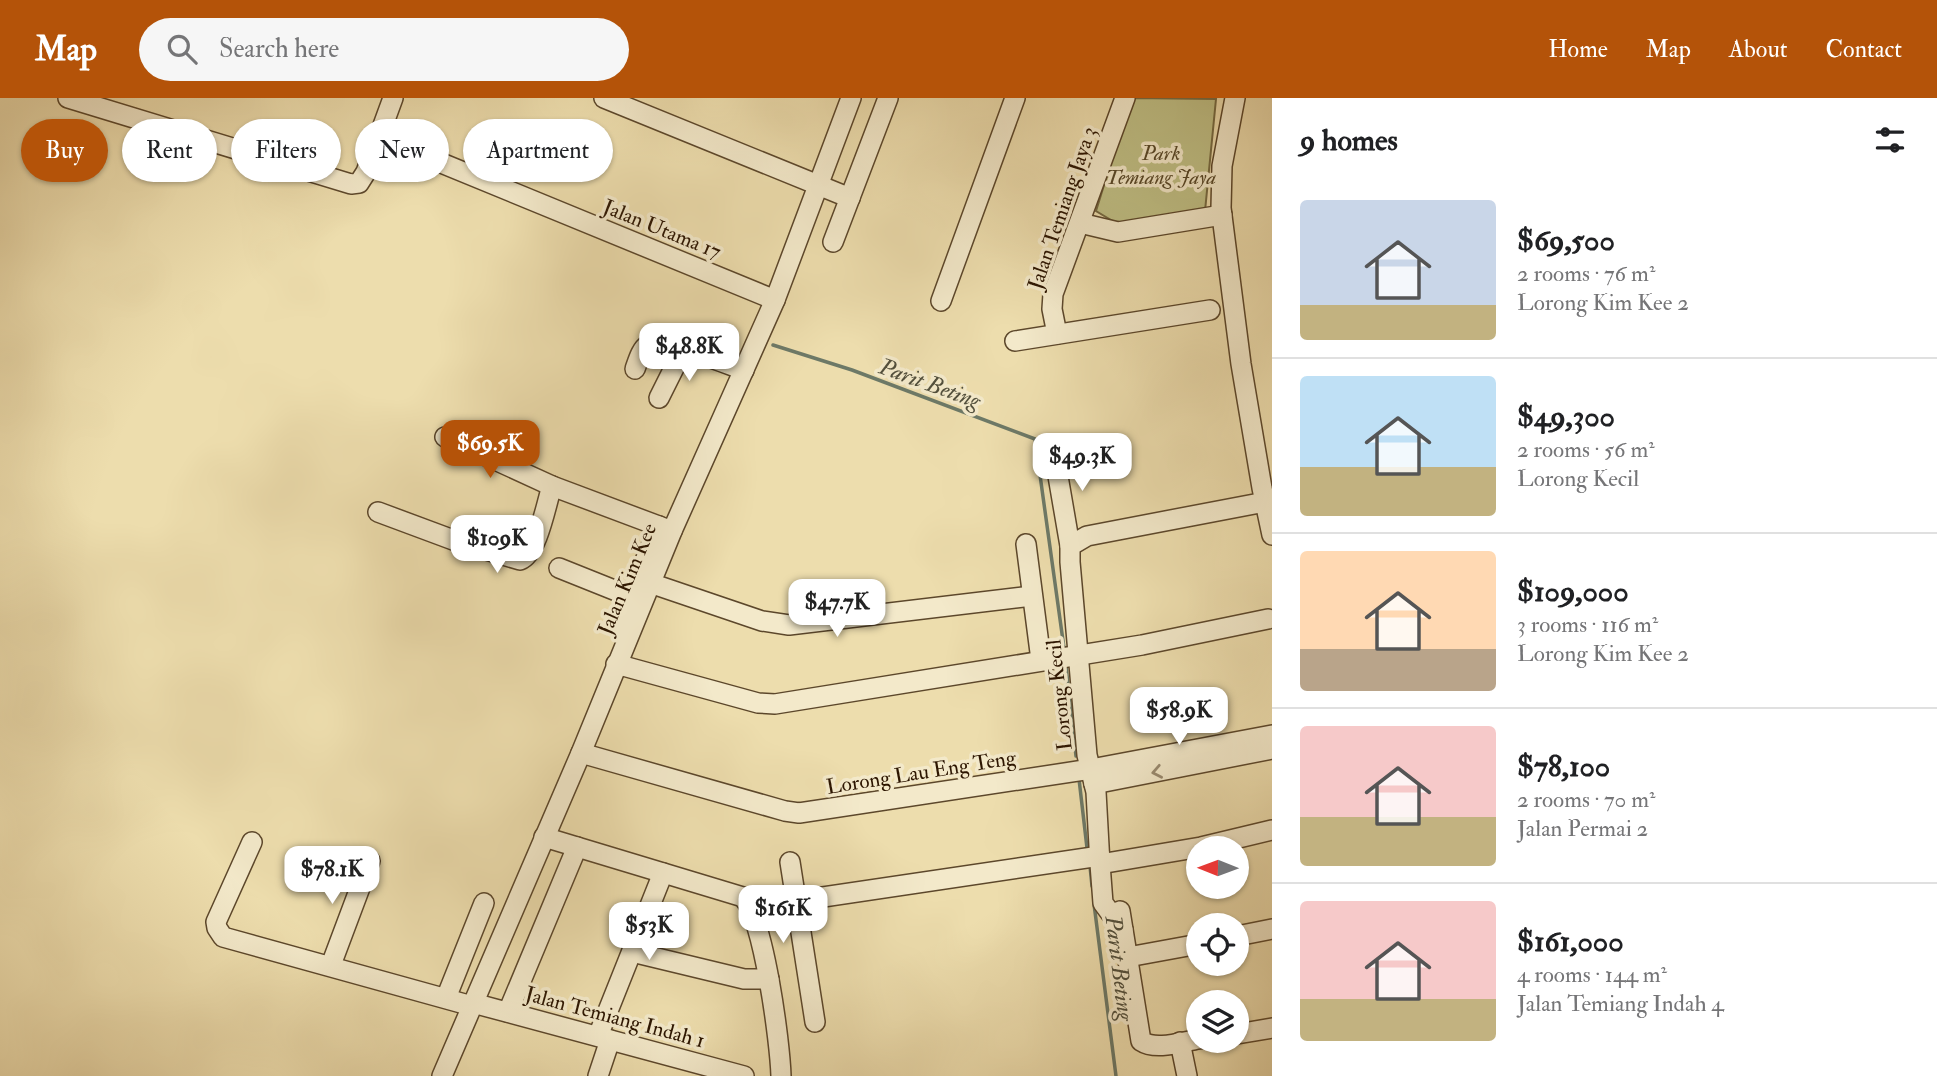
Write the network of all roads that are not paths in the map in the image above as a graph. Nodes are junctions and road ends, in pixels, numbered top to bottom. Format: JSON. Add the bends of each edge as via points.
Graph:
{"nodes":[{"id":1,"x":68,"y":98,"type":"edge"},
{"id":2,"x":393,"y":98,"type":"edge"},
{"id":3,"x":604,"y":98,"type":"edge"},
{"id":4,"x":851,"y":98,"type":"edge"},
{"id":5,"x":888,"y":98,"type":"edge"},
{"id":6,"x":1015,"y":98,"type":"edge"},
{"id":7,"x":1125,"y":98,"type":"edge"},
{"id":8,"x":1235,"y":98,"type":"edge"},
{"id":9,"x":385,"y":119,"type":"edge"},
{"id":10,"x":449,"y":166,"type":"edge"},
{"id":11,"x":360,"y":182,"type":"edge"},
{"id":12,"x":818,"y":186,"type":"junction"},
{"id":13,"x":850,"y":198,"type":"junction"},
{"id":14,"x":1222,"y":215,"type":"junction"},
{"id":15,"x":1080,"y":223,"type":"junction"},
{"id":16,"x":833,"y":242,"type":"dead end"},
{"id":17,"x":775,"y":300,"type":"junction"},
{"id":18,"x":941,"y":301,"type":"dead end"},
{"id":19,"x":1210,"y":310,"type":"dead end"},
{"id":20,"x":1057,"y":334,"type":"junction"},
{"id":21,"x":1015,"y":341,"type":"dead end"},
{"id":22,"x":683,"y":349,"type":"junction"},
{"id":23,"x":635,"y":369,"type":"dead end"},
{"id":24,"x":744,"y":370,"type":"junction"},
{"id":25,"x":659,"y":398,"type":"dead end"},
{"id":26,"x":445,"y":437,"type":"dead end"},
{"id":27,"x":1053,"y":447,"type":"dead end"},
{"id":28,"x":1265,"y":467,"type":"edge"},
{"id":29,"x":552,"y":486,"type":"junction"},
{"id":30,"x":1265,"y":502,"type":"junction"},
{"id":31,"x":378,"y":512,"type":"dead end"},
{"id":32,"x":666,"y":529,"type":"junction"},
{"id":33,"x":1272,"y":535,"type":"edge"},
{"id":34,"x":1026,"y":544,"type":"dead end"},
{"id":35,"x":1070,"y":545,"type":"junction"},
{"id":36,"x":559,"y":568,"type":"dead end"},
{"id":37,"x":650,"y":583,"type":"junction"},
{"id":38,"x":1032,"y":596,"type":"junction"},
{"id":39,"x":636,"y":599,"type":"junction"},
{"id":40,"x":1268,"y":619,"type":"dead end"},
{"id":41,"x":618,"y":628,"type":"dead end"},
{"id":42,"x":1060,"y":658,"type":"junction"},
{"id":43,"x":616,"y":664,"type":"junction"},
{"id":44,"x":1272,"y":735,"type":"edge"},
{"id":45,"x":1272,"y":748,"type":"edge"},
{"id":46,"x":581,"y":753,"type":"junction"},
{"id":47,"x":1084,"y":773,"type":"junction"},
{"id":48,"x":1272,"y":830,"type":"edge"},
{"id":49,"x":544,"y":837,"type":"junction"},
{"id":50,"x":252,"y":842,"type":"dead end"},
{"id":51,"x":577,"y":847,"type":"junction"},
{"id":52,"x":1093,"y":858,"type":"junction"},
{"id":53,"x":370,"y":861,"type":"dead end"},
{"id":54,"x":790,"y":862,"type":"dead end"},
{"id":55,"x":663,"y":873,"type":"junction"},
{"id":56,"x":796,"y":901,"type":"junction"},
{"id":57,"x":484,"y":903,"type":"dead end"},
{"id":58,"x":1272,"y":929,"type":"edge"},
{"id":59,"x":1249,"y":934,"type":"edge"},
{"id":60,"x":1186,"y":946,"type":"edge"},
{"id":61,"x":632,"y":952,"type":"junction"},
{"id":62,"x":1128,"y":957,"type":"junction"},
{"id":63,"x":331,"y":965,"type":"junction"},
{"id":64,"x":769,"y":979,"type":"junction"},
{"id":65,"x":446,"y":998,"type":"junction"},
{"id":66,"x":473,"y":1004,"type":"junction"},
{"id":67,"x":508,"y":1012,"type":"junction"},
{"id":68,"x":815,"y":1022,"type":"dead end"},
{"id":69,"x":1272,"y":1028,"type":"edge"},
{"id":70,"x":1249,"y":1032,"type":"edge"},
{"id":71,"x":604,"y":1038,"type":"junction"},
{"id":72,"x":1186,"y":1041,"type":"edge"},
{"id":73,"x":1188,"y":1053,"type":"edge"},
{"id":74,"x":442,"y":1076,"type":"edge"},
{"id":75,"x":598,"y":1076,"type":"edge"},
{"id":76,"x":744,"y":1076,"type":"edge"},
{"id":77,"x":781,"y":1076,"type":"edge"},
{"id":78,"x":1187,"y":1076,"type":"edge"}],
"edges":[{"from":1,"to":11,"type":"street","via":[[342,182]]},
{"from":2,"to":9,"type":"street"},
{"from":3,"to":12,"type":"street"},
{"from":4,"to":12,"type":"street","name":"Jalan Kim Kee"},
{"from":5,"to":13,"type":"street"},
{"from":6,"to":18,"type":"street"},
{"from":7,"to":15,"type":"street","name":"Jalan Temiang Jaya 3"},
{"from":8,"to":14,"type":"street","via":[[1222,166]]},
{"from":10,"to":17,"type":"street","name":"Jalan Utama 17"},
{"from":12,"to":13,"type":"street"},
{"from":12,"to":17,"type":"street","name":"Jalan Kim Kee"},
{"from":13,"to":16,"type":"street"},
{"from":14,"to":15,"type":"street","via":[[1118,232]]},
{"from":14,"to":28,"type":"street","via":[[1230,295]]},
{"from":15,"to":20,"type":"street","name":"Jalan Temiang Jaya 3","via":[[1054,294]]},
{"from":17,"to":24,"type":"street","name":"Jalan Kim Kee"},
{"from":19,"to":20,"type":"street"},
{"from":20,"to":21,"type":"street"},
{"from":22,"to":23,"type":"street","via":[[653,343],[643,349]]},
{"from":22,"to":24,"type":"street"},
{"from":22,"to":25,"type":"street"},
{"from":24,"to":32,"type":"street","name":"Jalan Kim Kee"},
{"from":26,"to":29,"type":"street"},
{"from":27,"to":35,"type":"street","name":"Lorong Kecil"},
{"from":28,"to":30,"type":"street"},
{"from":29,"to":31,"type":"street","via":[[533,548],[520,560]]},
{"from":29,"to":32,"type":"street"},
{"from":30,"to":33,"type":"street"},
{"from":30,"to":35,"type":"street","via":[[1087,536]]},
{"from":32,"to":37,"type":"street","name":"Jalan Kim Kee"},
{"from":32,"to":39,"type":"street"},
{"from":34,"to":38,"type":"street"},
{"from":35,"to":42,"type":"street","name":"Lorong Kecil"},
{"from":36,"to":39,"type":"street"},
{"from":37,"to":38,"type":"street","via":[[762,621],[789,625]]},
{"from":37,"to":39,"type":"street","name":"Jalan Kim Kee"},
{"from":38,"to":42,"type":"street"},
{"from":39,"to":41,"type":"street"},
{"from":39,"to":43,"type":"street","name":"Jalan Kim Kee"},
{"from":40,"to":42,"type":"street"},
{"from":42,"to":43,"type":"street","via":[[775,704]]},
{"from":42,"to":47,"type":"street","name":"Lorong Kecil","via":[[1087,755]]},
{"from":43,"to":46,"type":"street","name":"Jalan Kim Kee"},
{"from":44,"to":47,"type":"street","name":"Lorong Lau Eng Teng"},
{"from":45,"to":47,"type":"street","name":"Lorong Lau Eng Teng","one_way":true},
{"from":46,"to":47,"type":"street","name":"Lorong Lau Eng Teng","via":[[799,813]]},
{"from":46,"to":49,"type":"street","name":"Jalan Kim Kee"},
{"from":47,"to":52,"type":"street","name":"Lorong Kecil"},
{"from":48,"to":52,"type":"street","via":[[1201,847]]},
{"from":49,"to":51,"type":"street"},
{"from":49,"to":66,"type":"street","name":"Jalan Kim Kee"},
{"from":50,"to":63,"type":"street","name":"Jalan Temiang Indah 1","via":[[217,928],[223,937]]},
{"from":51,"to":55,"type":"street"},
{"from":51,"to":67,"type":"street"},
{"from":52,"to":56,"type":"street"},
{"from":52,"to":62,"type":"street","name":"Lorong Kecil","via":[[1103,903],[1122,920]]},
{"from":53,"to":63,"type":"street"},
{"from":54,"to":56,"type":"street"},
{"from":55,"to":61,"type":"street"},
{"from":55,"to":64,"type":"street","via":[[743,897],[751,909]]},
{"from":56,"to":68,"type":"street"},
{"from":57,"to":65,"type":"street"},
{"from":58,"to":59,"type":"street"},
{"from":60,"to":62,"type":"street"},
{"from":61,"to":64,"type":"street","via":[[744,979]]},
{"from":61,"to":71,"type":"street"},
{"from":62,"to":72,"type":"street","via":[[1141,1041],[1156,1046]]},
{"from":63,"to":65,"type":"street","name":"Jalan Temiang Indah 1"},
{"from":64,"to":77,"type":"street"},
{"from":65,"to":66,"type":"street","name":"Jalan Temiang Indah 1"},
{"from":66,"to":67,"type":"street","name":"Jalan Temiang Indah 1"},
{"from":66,"to":74,"type":"street","name":"Jalan Kim Kee"},
{"from":67,"to":71,"type":"street","name":"Jalan Temiang Indah 1"},
{"from":69,"to":70,"type":"street"},
{"from":71,"to":75,"type":"street"},
{"from":71,"to":76,"type":"street","name":"Jalan Temiang Indah 1"},
{"from":73,"to":78,"type":"street"}]}
